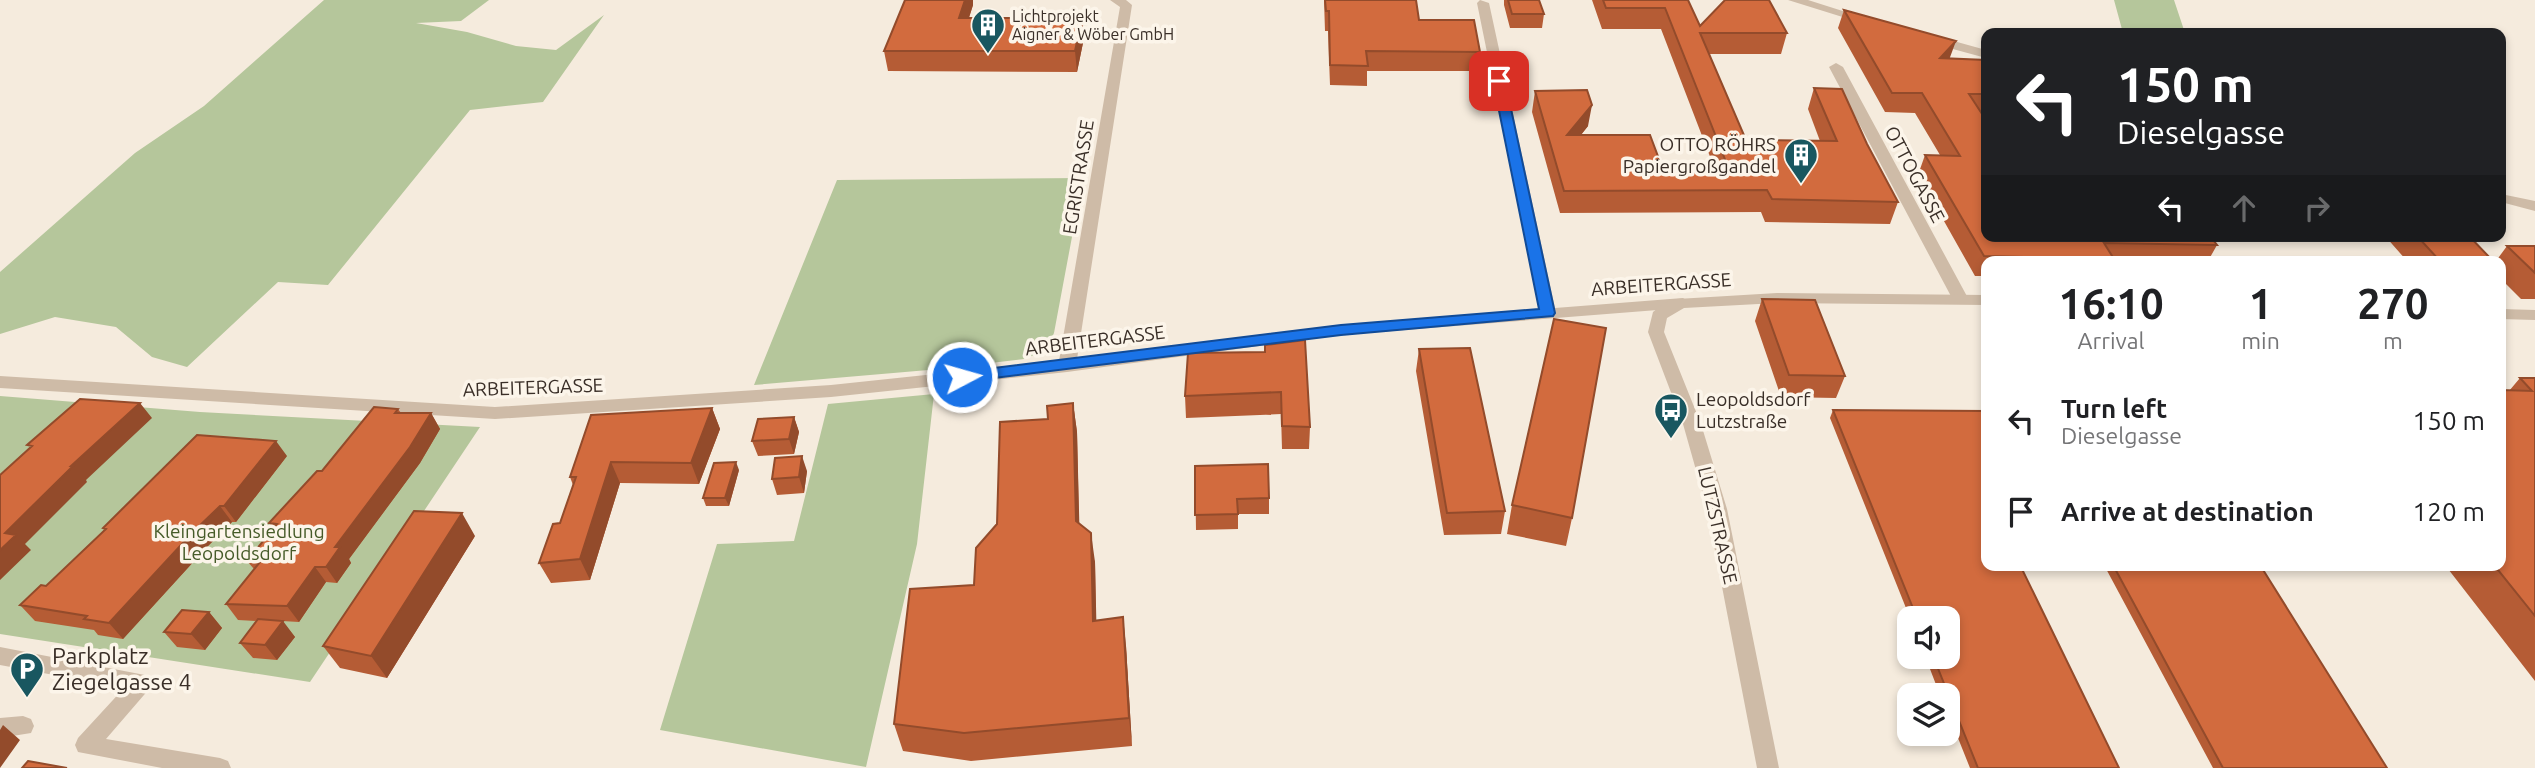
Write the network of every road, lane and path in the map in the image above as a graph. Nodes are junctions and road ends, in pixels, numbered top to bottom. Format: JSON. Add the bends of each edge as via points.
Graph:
{"nodes":[{"id":1,"x":1116,"y":0,"type":"edge"},
{"id":2,"x":1794,"y":0,"type":"edge"},
{"id":3,"x":1483,"y":3,"type":"dead end"},
{"id":4,"x":1884,"y":25,"type":"edge"},
{"id":5,"x":1922,"y":36,"type":"edge"},
{"id":6,"x":1981,"y":53,"type":"edge"},
{"id":7,"x":1836,"y":67,"type":"dead end"},
{"id":8,"x":2506,"y":199,"type":"edge"},
{"id":9,"x":2530,"y":204,"type":"edge"},
{"id":10,"x":1961,"y":300,"type":"junction"},
{"id":11,"x":1981,"y":300,"type":"edge"},
{"id":12,"x":1683,"y":303,"type":"junction"},
{"id":13,"x":1548,"y":313,"type":"junction"},
{"id":14,"x":2506,"y":314,"type":"edge"},
{"id":15,"x":2535,"y":315,"type":"edge"},
{"id":16,"x":1067,"y":366,"type":"junction"},
{"id":17,"x":0,"y":382,"type":"edge"},
{"id":18,"x":0,"y":656,"type":"edge"},
{"id":19,"x":23,"y":726,"type":"dead end"},
{"id":20,"x":0,"y":728,"type":"edge"},
{"id":21,"x":220,"y":768,"type":"edge"},
{"id":22,"x":1768,"y":768,"type":"edge"}],
"edges":[{"from":1,"to":16,"type":"street","name":"EGRISTRASSE","via":[[1126,5]]},
{"from":2,"to":4,"type":"street"},
{"from":3,"to":13,"type":"street"},
{"from":5,"to":6,"type":"street"},
{"from":7,"to":10,"type":"street","name":"OTTOGASSE"},
{"from":8,"to":9,"type":"street"},
{"from":10,"to":11,"type":"street","name":"ARBEITERGASSE"},
{"from":10,"to":12,"type":"street","name":"ARBEITERGASSE","via":[[1777,298]]},
{"from":12,"to":13,"type":"street","name":"ARBEITERGASSE"},
{"from":12,"to":22,"type":"street","name":"LUTZSTRASSE","via":[[1659,316],[1656,332],[1692,424],[1717,509]]},
{"from":13,"to":16,"type":"street","name":"ARBEITERGASSE","via":[[1341,330]]},
{"from":14,"to":15,"type":"street"},
{"from":16,"to":17,"type":"street","name":"ARBEITERGASSE","via":[[831,391],[495,413]]},
{"from":18,"to":21,"type":"street","via":[[142,682],[86,744]]},
{"from":19,"to":20,"type":"street"}]}
